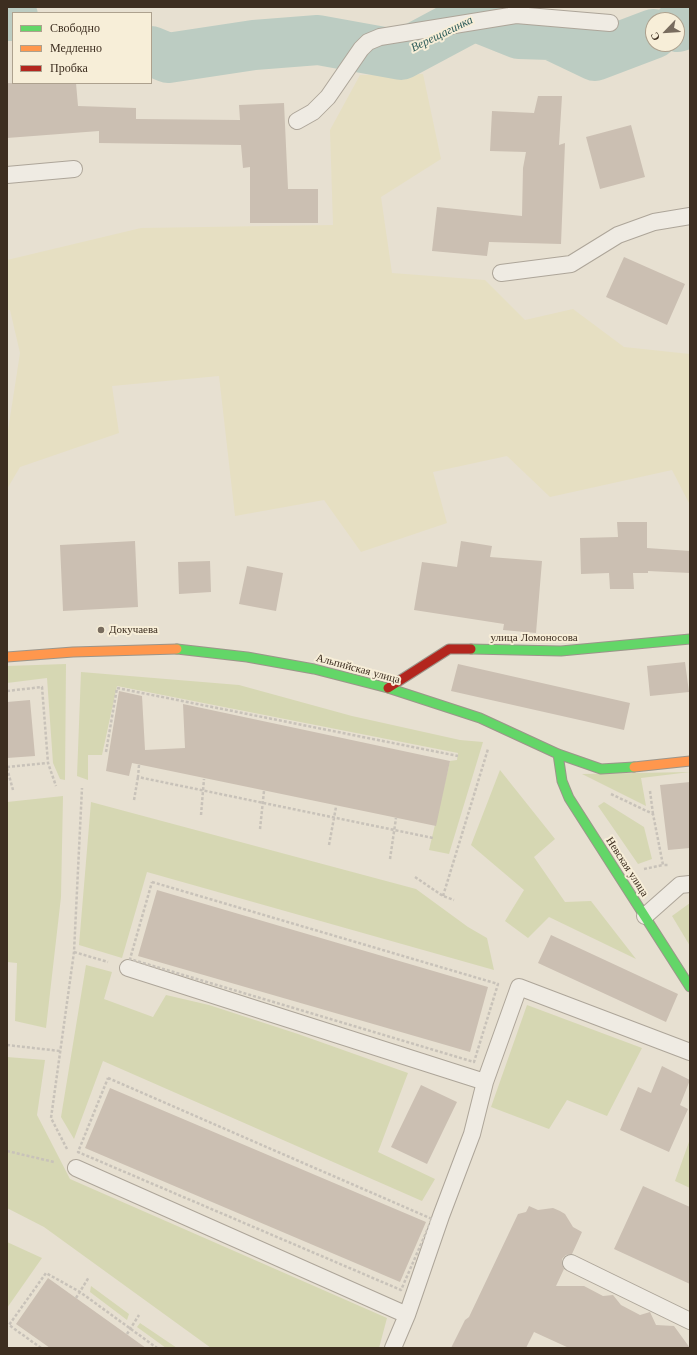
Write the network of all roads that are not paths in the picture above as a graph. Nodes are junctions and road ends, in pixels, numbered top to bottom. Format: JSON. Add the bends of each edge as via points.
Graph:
{"nodes":[{"id":1,"x":516,"y":11,"type":"edge"},
{"id":2,"x":610,"y":23,"type":"dead end"},
{"id":3,"x":297,"y":121,"type":"dead end"},
{"id":4,"x":74,"y":169,"type":"dead end"},
{"id":5,"x":7,"y":175,"type":"edge"},
{"id":6,"x":690,"y":216,"type":"edge"},
{"id":7,"x":501,"y":273,"type":"dead end"},
{"id":8,"x":690,"y":639,"type":"edge"},
{"id":9,"x":7,"y":657,"type":"edge"},
{"id":10,"x":388,"y":688,"type":"junction"},
{"id":11,"x":558,"y":754,"type":"junction"},
{"id":12,"x":690,"y":760,"type":"edge"},
{"id":13,"x":690,"y":884,"type":"edge"},
{"id":14,"x":645,"y":916,"type":"junction"},
{"id":15,"x":128,"y":968,"type":"road end"},
{"id":16,"x":690,"y":986,"type":"edge"},
{"id":17,"x":690,"y":1052,"type":"edge"},
{"id":18,"x":485,"y":1082,"type":"junction"},
{"id":19,"x":76,"y":1168,"type":"road end"},
{"id":20,"x":571,"y":1263,"type":"dead end"},
{"id":21,"x":407,"y":1316,"type":"junction"},
{"id":22,"x":690,"y":1321,"type":"edge"},
{"id":23,"x":393,"y":1348,"type":"edge"}],
"edges":[{"from":1,"to":2,"type":"lane"},
{"from":1,"to":3,"type":"lane","via":[[380,37],[368,42],[328,97],[312,112]]},
{"from":4,"to":5,"type":"lane"},
{"from":6,"to":7,"type":"lane","via":[[654,222],[618,235],[571,264]]},
{"from":8,"to":10,"type":"street","name":"улица Ломоносова","via":[[561,651],[449,649]]},
{"from":9,"to":10,"type":"street","name":"Альпийская улица","via":[[73,652],[186,650],[247,657],[314,669]]},
{"from":10,"to":11,"type":"street","name":"Альпийская улица","via":[[480,718]]},
{"from":11,"to":12,"type":"street","name":"Альпийская улица","via":[[601,769]]},
{"from":11,"to":14,"type":"street","name":"Невская улица","via":[[562,781],[569,798]]},
{"from":13,"to":14,"type":"lane","via":[[680,886]]},
{"from":14,"to":16,"type":"street","name":"Невская улица"},
{"from":15,"to":18,"type":"lane"},
{"from":17,"to":18,"type":"lane","via":[[519,986]]},
{"from":18,"to":21,"type":"lane","via":[[472,1134]]},
{"from":19,"to":21,"type":"lane"},
{"from":20,"to":22,"type":"lane"},
{"from":21,"to":23,"type":"lane"}]}
